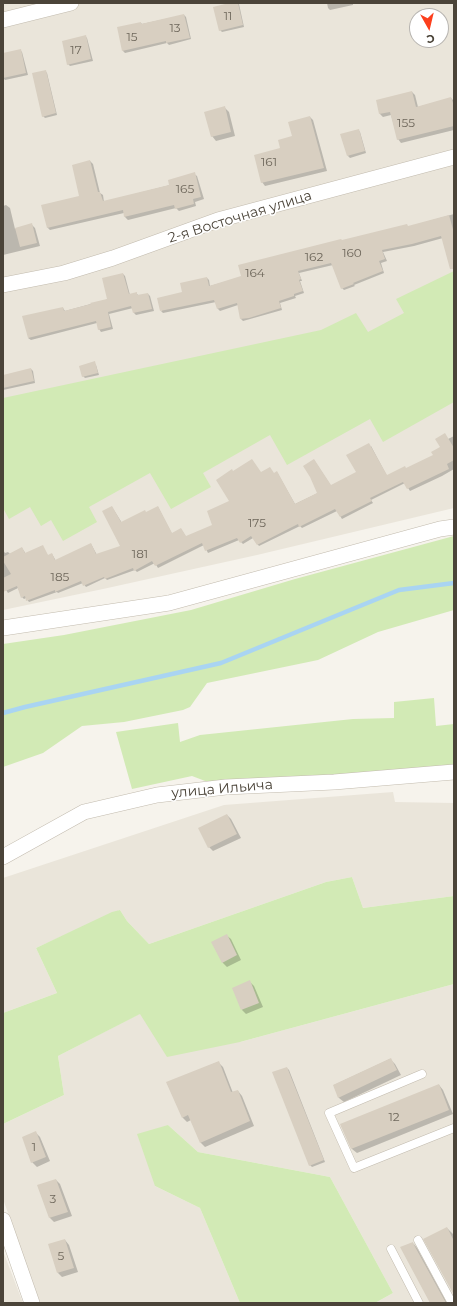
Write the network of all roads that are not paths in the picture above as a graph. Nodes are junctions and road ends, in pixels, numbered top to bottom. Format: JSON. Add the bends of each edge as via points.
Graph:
{"nodes":[{"id":1,"x":71,"y":3,"type":"edge"},
{"id":2,"x":3,"y":20,"type":"edge"},
{"id":3,"x":454,"y":157,"type":"edge"},
{"id":4,"x":3,"y":285,"type":"edge"},
{"id":5,"x":454,"y":528,"type":"edge"},
{"id":6,"x":3,"y":628,"type":"edge"},
{"id":7,"x":454,"y":772,"type":"edge"},
{"id":8,"x":3,"y":857,"type":"edge"},
{"id":9,"x":422,"y":1074,"type":"dead end"},
{"id":10,"x":454,"y":1128,"type":"edge"},
{"id":11,"x":3,"y":1220,"type":"edge"},
{"id":12,"x":418,"y":1240,"type":"dead end"},
{"id":13,"x":391,"y":1249,"type":"dead end"},
{"id":14,"x":32,"y":1303,"type":"edge"},
{"id":15,"x":419,"y":1303,"type":"edge"},
{"id":16,"x":452,"y":1303,"type":"edge"}],
"edges":[{"from":1,"to":2,"type":"street"},
{"from":3,"to":4,"type":"street","name":"2-я Восточная улица","via":[[218,220],[64,273]]},
{"from":5,"to":6,"type":"street","via":[[433,531],[169,603]]},
{"from":7,"to":8,"type":"street","name":"улица Ильича","via":[[334,782],[226,787],[157,795],[84,812]]},
{"from":9,"to":10,"type":"lane","via":[[329,1113],[354,1168]]},
{"from":11,"to":14,"type":"street"},
{"from":12,"to":16,"type":"lane"},
{"from":13,"to":15,"type":"lane"}]}
